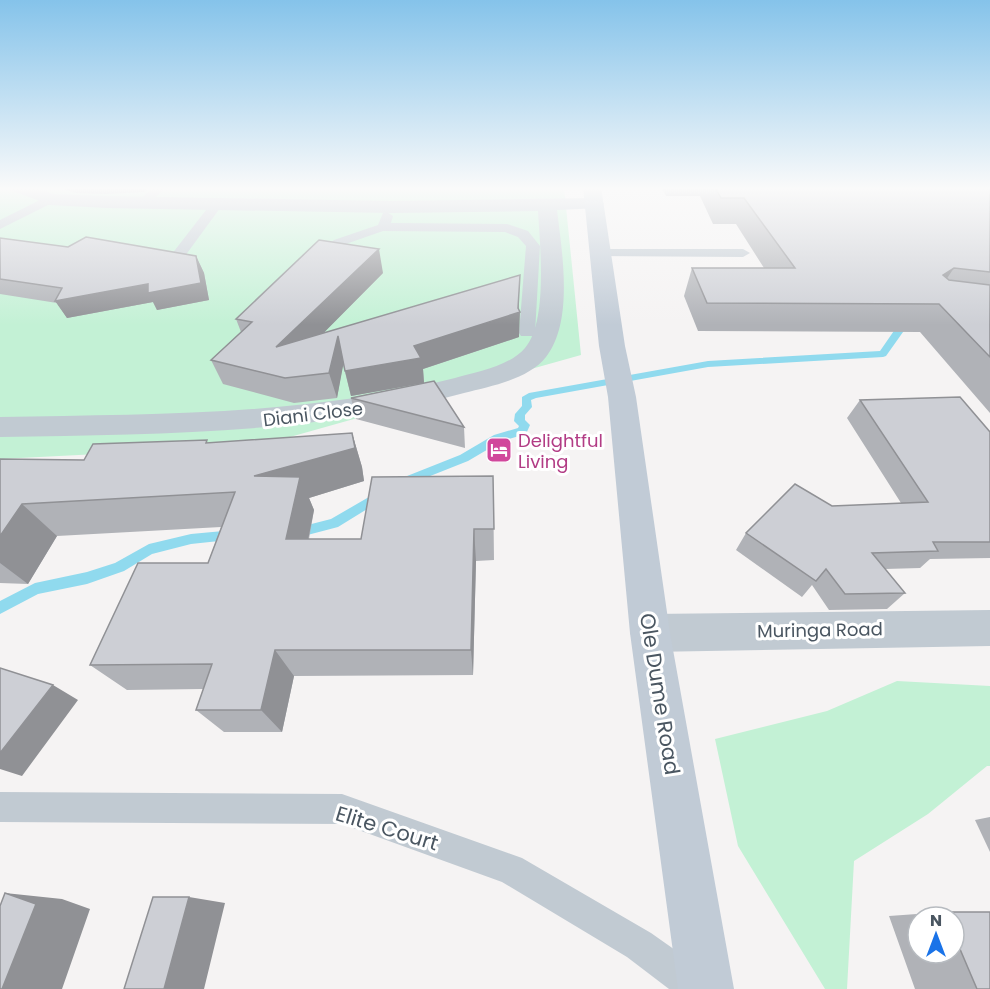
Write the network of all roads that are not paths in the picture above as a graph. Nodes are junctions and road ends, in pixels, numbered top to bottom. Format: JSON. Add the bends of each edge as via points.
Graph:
{"nodes":[{"id":1,"x":195,"y":233,"type":"edge"},
{"id":2,"x":360,"y":233,"type":"edge"},
{"id":3,"x":521,"y":233,"type":"edge"},
{"id":4,"x":549,"y":233,"type":"edge"},
{"id":5,"x":598,"y":233,"type":"edge"},
{"id":6,"x":600,"y":252,"type":"junction"},
{"id":7,"x":180,"y":253,"type":"edge"},
{"id":8,"x":743,"y":253,"type":"dead end"},
{"id":9,"x":303,"y":273,"type":"edge"},
{"id":10,"x":527,"y":333,"type":"dead end"},
{"id":11,"x":0,"y":427,"type":"edge"},
{"id":12,"x":990,"y":628,"type":"edge"},
{"id":13,"x":650,"y":633,"type":"junction"},
{"id":14,"x":0,"y":807,"type":"edge"},
{"id":15,"x":699,"y":989,"type":"edge"},
{"id":16,"x":706,"y":989,"type":"edge"}],
"edges":[{"from":1,"to":7,"type":"lane"},
{"from":2,"to":9,"type":"lane","via":[[327,249]]},
{"from":3,"to":10,"type":"lane","via":[[533,246]]},
{"from":4,"to":11,"type":"street","name":"Diani Close","via":[[549,324],[536,353],[503,372],[435,394],[260,421]]},
{"from":5,"to":6,"type":"street"},
{"from":6,"to":8,"type":"lane"},
{"from":6,"to":13,"type":"street","name":"Ole Dume Road"},
{"from":12,"to":13,"type":"street","name":"Muringa Road"},
{"from":13,"to":16,"type":"street","name":"Ole Dume Road"},
{"from":14,"to":15,"type":"lane","name":"Elite Court","via":[[342,809],[511,869],[639,945]]}]}
